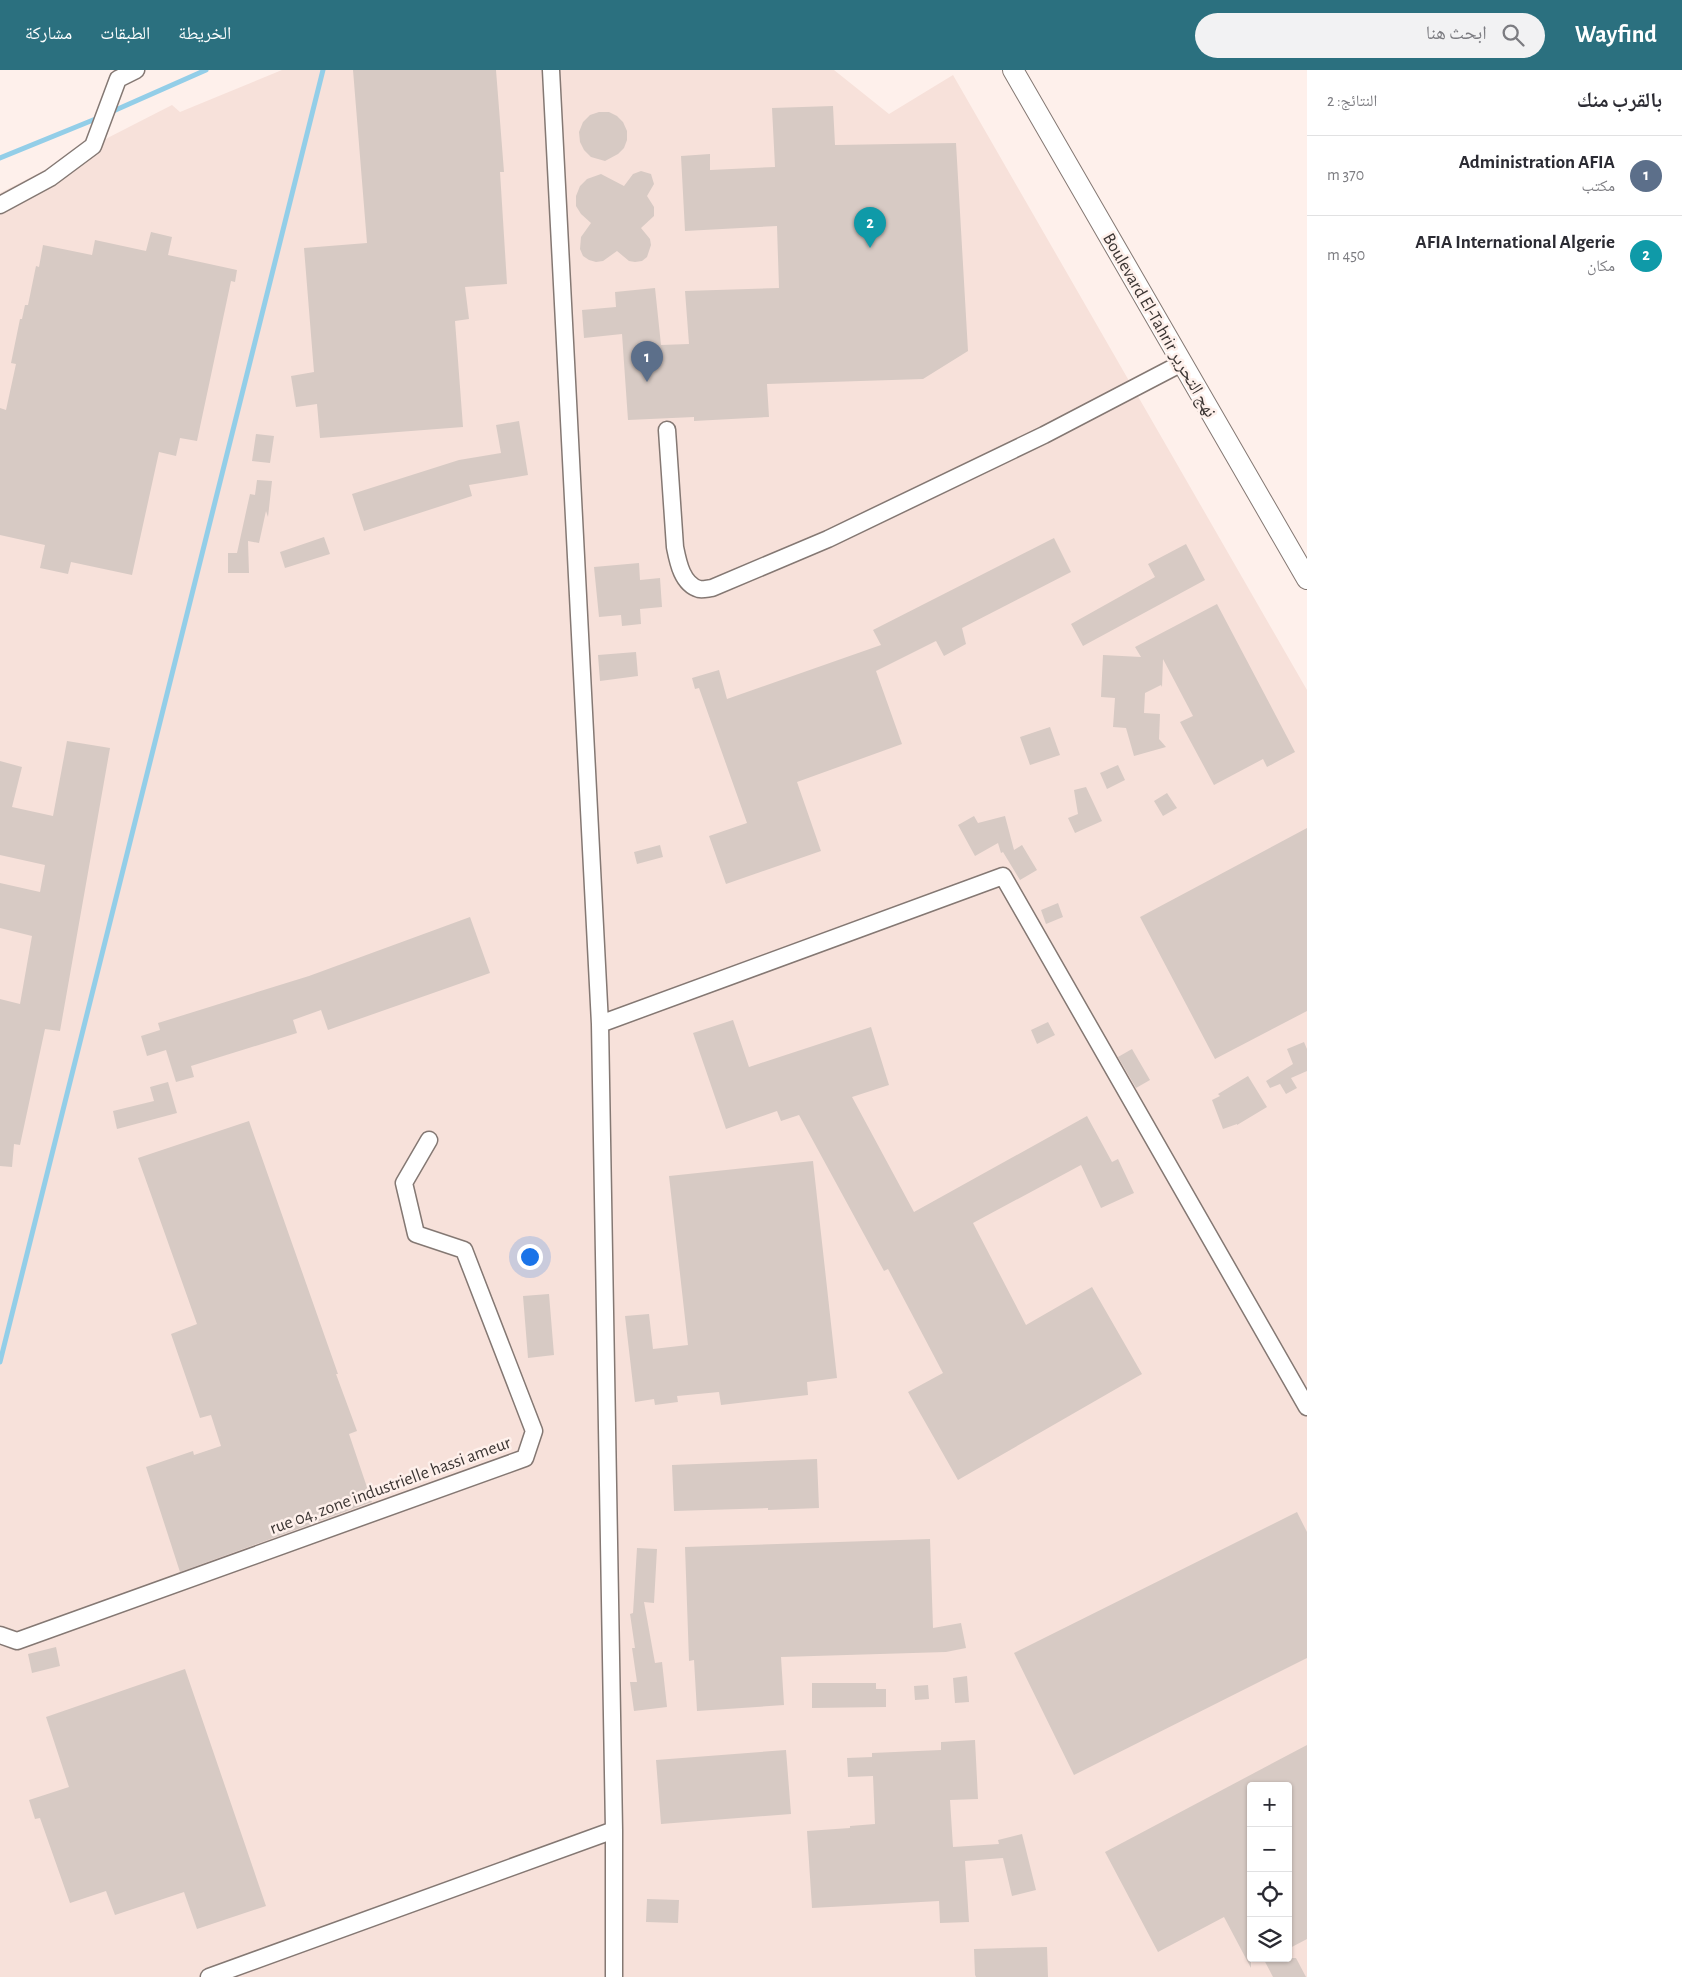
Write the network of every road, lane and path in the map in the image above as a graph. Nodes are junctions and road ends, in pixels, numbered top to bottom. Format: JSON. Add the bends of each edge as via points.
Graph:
{"nodes":[{"id":1,"x":136,"y":70,"type":"edge"},
{"id":2,"x":551,"y":70,"type":"edge"},
{"id":3,"x":1014,"y":70,"type":"edge"},
{"id":4,"x":0,"y":205,"type":"edge"},
{"id":5,"x":1182,"y":363,"type":"junction"},
{"id":6,"x":667,"y":430,"type":"dead end"},
{"id":7,"x":1307,"y":579,"type":"edge"},
{"id":8,"x":600,"y":1024,"type":"junction"},
{"id":9,"x":429,"y":1140,"type":"dead end"},
{"id":10,"x":1307,"y":1406,"type":"edge"},
{"id":11,"x":0,"y":1635,"type":"edge"},
{"id":12,"x":614,"y":1830,"type":"junction"},
{"id":13,"x":209,"y":1977,"type":"edge"},
{"id":14,"x":614,"y":1977,"type":"edge"}],
"edges":[{"from":1,"to":4,"type":"street","via":[[118,79],[93,146],[50,178]]},
{"from":2,"to":8,"type":"street"},
{"from":3,"to":5,"type":"main road","name":"Boulevard El-Tahrir نهج التحرير"},
{"from":5,"to":6,"type":"street","via":[[1044,435],[828,539],[712,588],[699,589],[687,580],[679,566]]},
{"from":5,"to":7,"type":"main road","name":"Boulevard El-Tahrir نهج التحرير"},
{"from":8,"to":10,"type":"street","via":[[1003,876]]},
{"from":8,"to":12,"type":"street"},
{"from":9,"to":11,"type":"street","name":"rue 04, zone industrielle hassi ameur","via":[[404,1183],[416,1234],[464,1250],[534,1431],[525,1458],[17,1641]]},
{"from":12,"to":13,"type":"street"},
{"from":12,"to":14,"type":"street"}]}
